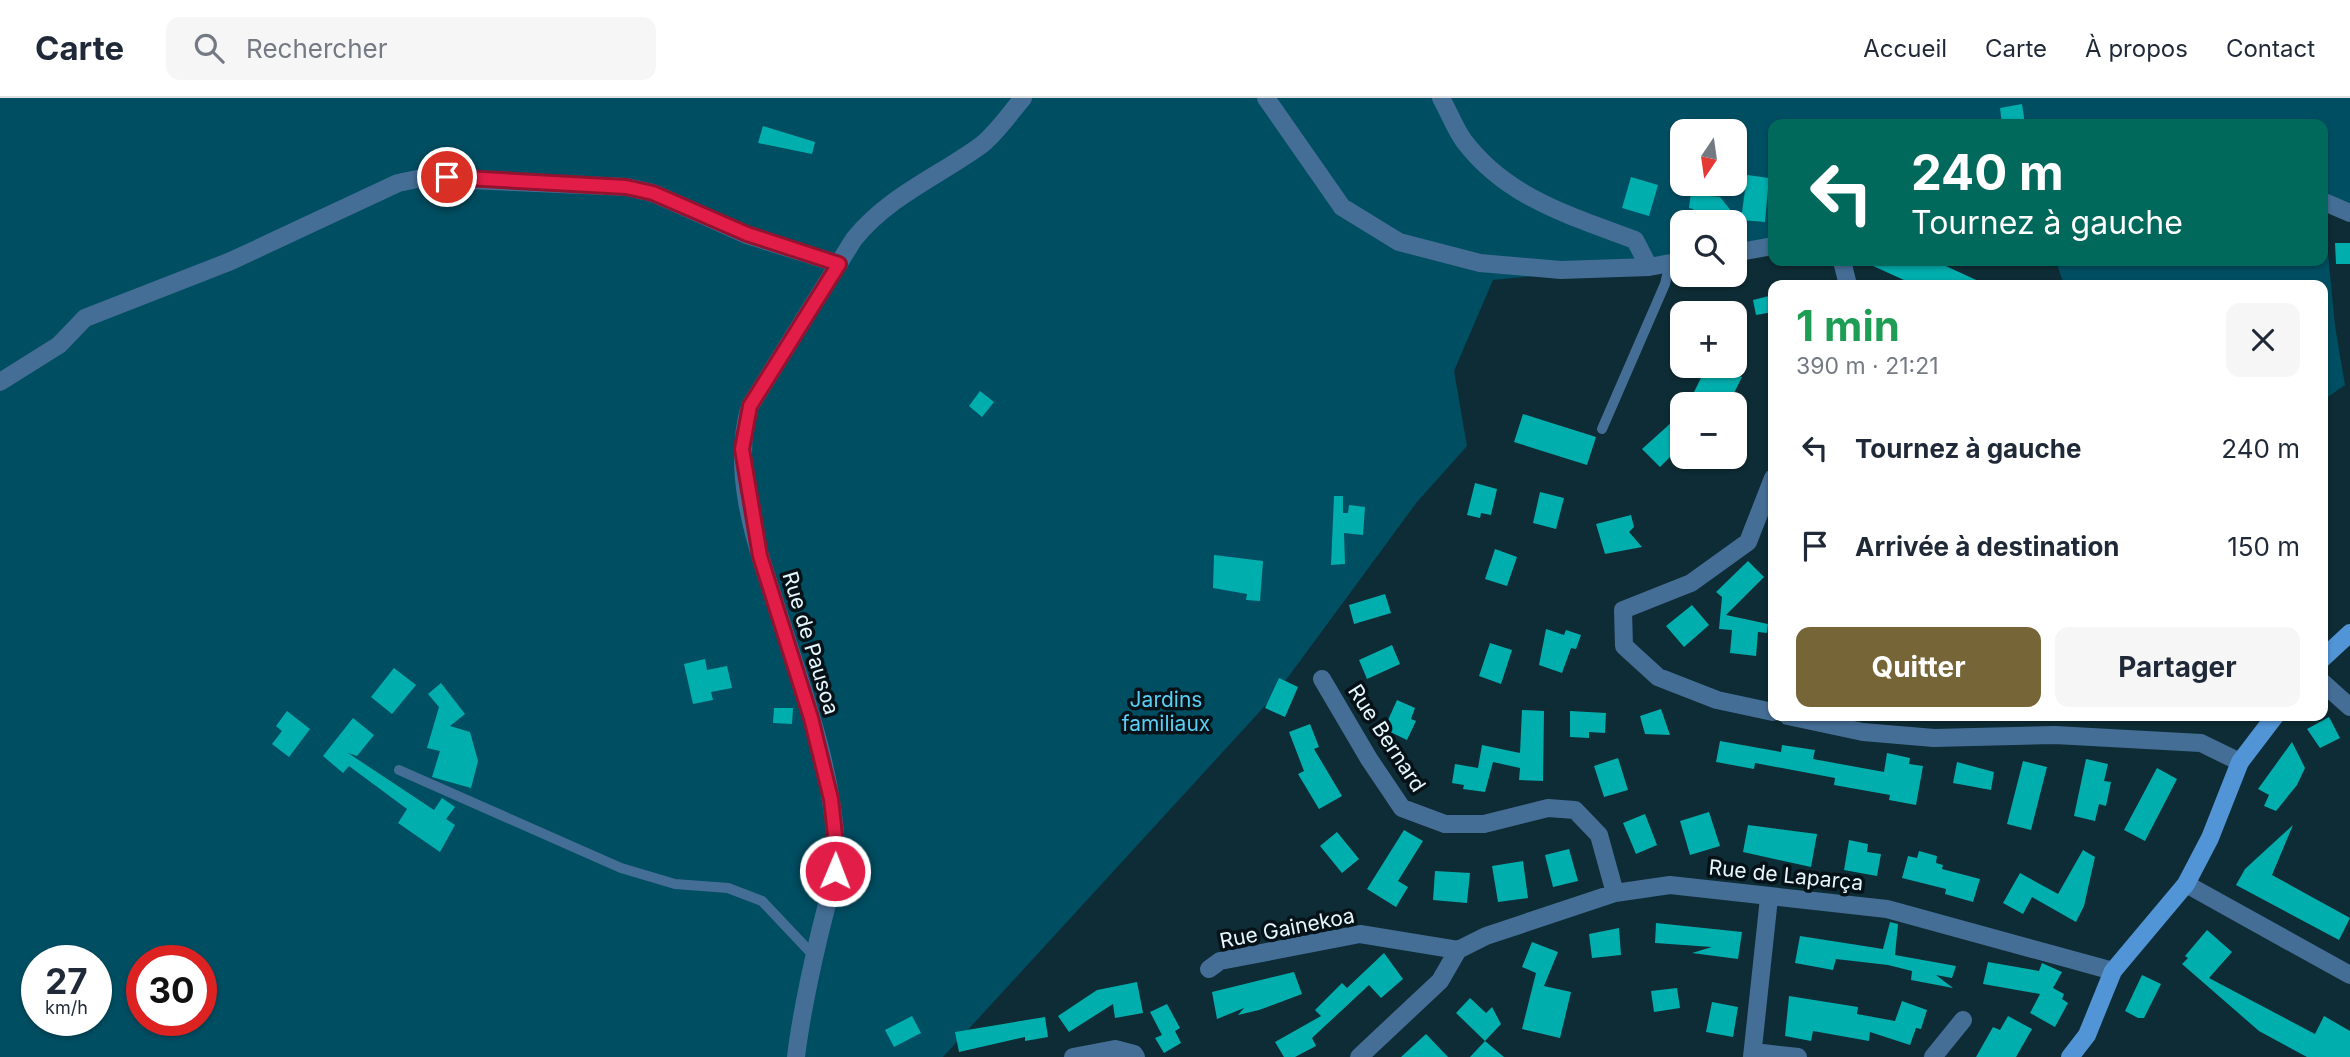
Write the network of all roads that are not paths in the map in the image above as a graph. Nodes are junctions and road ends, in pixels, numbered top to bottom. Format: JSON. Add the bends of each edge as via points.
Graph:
{"nodes":[{"id":1,"x":1023,"y":98,"type":"edge"},
{"id":2,"x":1266,"y":98,"type":"edge"},
{"id":3,"x":1441,"y":98,"type":"edge"},
{"id":4,"x":2328,"y":204,"type":"edge"},
{"id":5,"x":2350,"y":213,"type":"edge"},
{"id":6,"x":1768,"y":247,"type":"edge"},
{"id":7,"x":1747,"y":251,"type":"edge"},
{"id":8,"x":1670,"y":263,"type":"edge"},
{"id":9,"x":839,"y":264,"type":"junction"},
{"id":10,"x":1649,"y":267,"type":"junction"},
{"id":11,"x":1670,"y":274,"type":"edge"},
{"id":12,"x":0,"y":382,"type":"edge"},
{"id":13,"x":1602,"y":429,"type":"dead end"},
{"id":14,"x":1768,"y":491,"type":"edge"},
{"id":15,"x":2350,"y":633,"type":"edge"},
{"id":16,"x":2328,"y":653,"type":"edge"},
{"id":17,"x":1322,"y":679,"type":"dead end"},
{"id":18,"x":2328,"y":687,"type":"edge"},
{"id":19,"x":2350,"y":707,"type":"edge"},
{"id":20,"x":1768,"y":711,"type":"edge"},
{"id":21,"x":1811,"y":721,"type":"edge"},
{"id":22,"x":2272,"y":721,"type":"edge"},
{"id":23,"x":2240,"y":762,"type":"junction"},
{"id":24,"x":399,"y":770,"type":"dead end"},
{"id":25,"x":2186,"y":884,"type":"junction"},
{"id":26,"x":1615,"y":893,"type":"junction"},
{"id":27,"x":1769,"y":898,"type":"junction"},
{"id":28,"x":1458,"y":950,"type":"junction"},
{"id":29,"x":815,"y":956,"type":"junction"},
{"id":30,"x":1209,"y":969,"type":"dead end"},
{"id":31,"x":2113,"y":971,"type":"junction"},
{"id":32,"x":2350,"y":975,"type":"edge"},
{"id":33,"x":1963,"y":1020,"type":"dead end"},
{"id":34,"x":1753,"y":1054,"type":"edge"},
{"id":35,"x":796,"y":1057,"type":"edge"},
{"id":36,"x":1073,"y":1057,"type":"edge"},
{"id":37,"x":1136,"y":1057,"type":"edge"},
{"id":38,"x":1359,"y":1057,"type":"edge"},
{"id":39,"x":1798,"y":1057,"type":"edge"},
{"id":40,"x":1933,"y":1057,"type":"edge"},
{"id":41,"x":2070,"y":1057,"type":"edge"}],
"edges":[{"from":1,"to":9,"type":"street","name":"Rue de Pausoa","via":[[982,145],[872,218]]},
{"from":2,"to":10,"type":"street","via":[[1342,207],[1399,242],[1480,263],[1561,270]]},
{"from":3,"to":10,"type":"street","via":[[1463,141],[1509,187],[1559,212],[1635,240]]},
{"from":4,"to":5,"type":"street"},
{"from":6,"to":7,"type":"street"},
{"from":8,"to":10,"type":"street"},
{"from":9,"to":12,"type":"street","via":[[747,234],[653,193],[626,187],[422,178],[398,183],[231,261],[85,318],[60,345]]},
{"from":9,"to":29,"type":"street","name":"Rue de Pausoa","via":[[750,406],[742,449],[760,556],[811,718],[831,799],[835,871]]},
{"from":11,"to":13,"type":"lane"},
{"from":14,"to":20,"type":"street","via":[[1748,542],[1691,583],[1623,610],[1624,646],[1658,677],[1717,700]]},
{"from":15,"to":16,"type":"main road"},
{"from":17,"to":26,"type":"street","name":"Rue Bernard","via":[[1402,808],[1446,824],[1484,824],[1548,808],[1575,810],[1598,835]]},
{"from":18,"to":19,"type":"street"},
{"from":21,"to":23,"type":"street","via":[[1863,732],[1934,738],[2054,735],[2201,743]]},
{"from":22,"to":23,"type":"main road"},
{"from":23,"to":25,"type":"main road"},
{"from":24,"to":29,"type":"lane","via":[[621,868],[675,884],[728,888],[762,901]]},
{"from":25,"to":31,"type":"main road"},
{"from":25,"to":32,"type":"street"},
{"from":26,"to":27,"type":"street","name":"Rue de Laparça","via":[[1670,885]]},
{"from":26,"to":28,"type":"street","name":"Rue de Laparça","via":[[1486,936]]},
{"from":27,"to":31,"type":"street","name":"Rue de Laparça","via":[[1887,909]]},
{"from":27,"to":34,"type":"street"},
{"from":28,"to":30,"type":"street","name":"Rue Gainekoa","via":[[1360,934],[1220,961]]},
{"from":28,"to":38,"type":"street","via":[[1440,981]]},
{"from":29,"to":35,"type":"street","name":"Rue de Pausoa"},
{"from":31,"to":41,"type":"main road","via":[[2087,1034]]},
{"from":33,"to":40,"type":"street"},
{"from":34,"to":39,"type":"street"},
{"from":36,"to":37,"type":"street","via":[[1115,1049]]}]}
